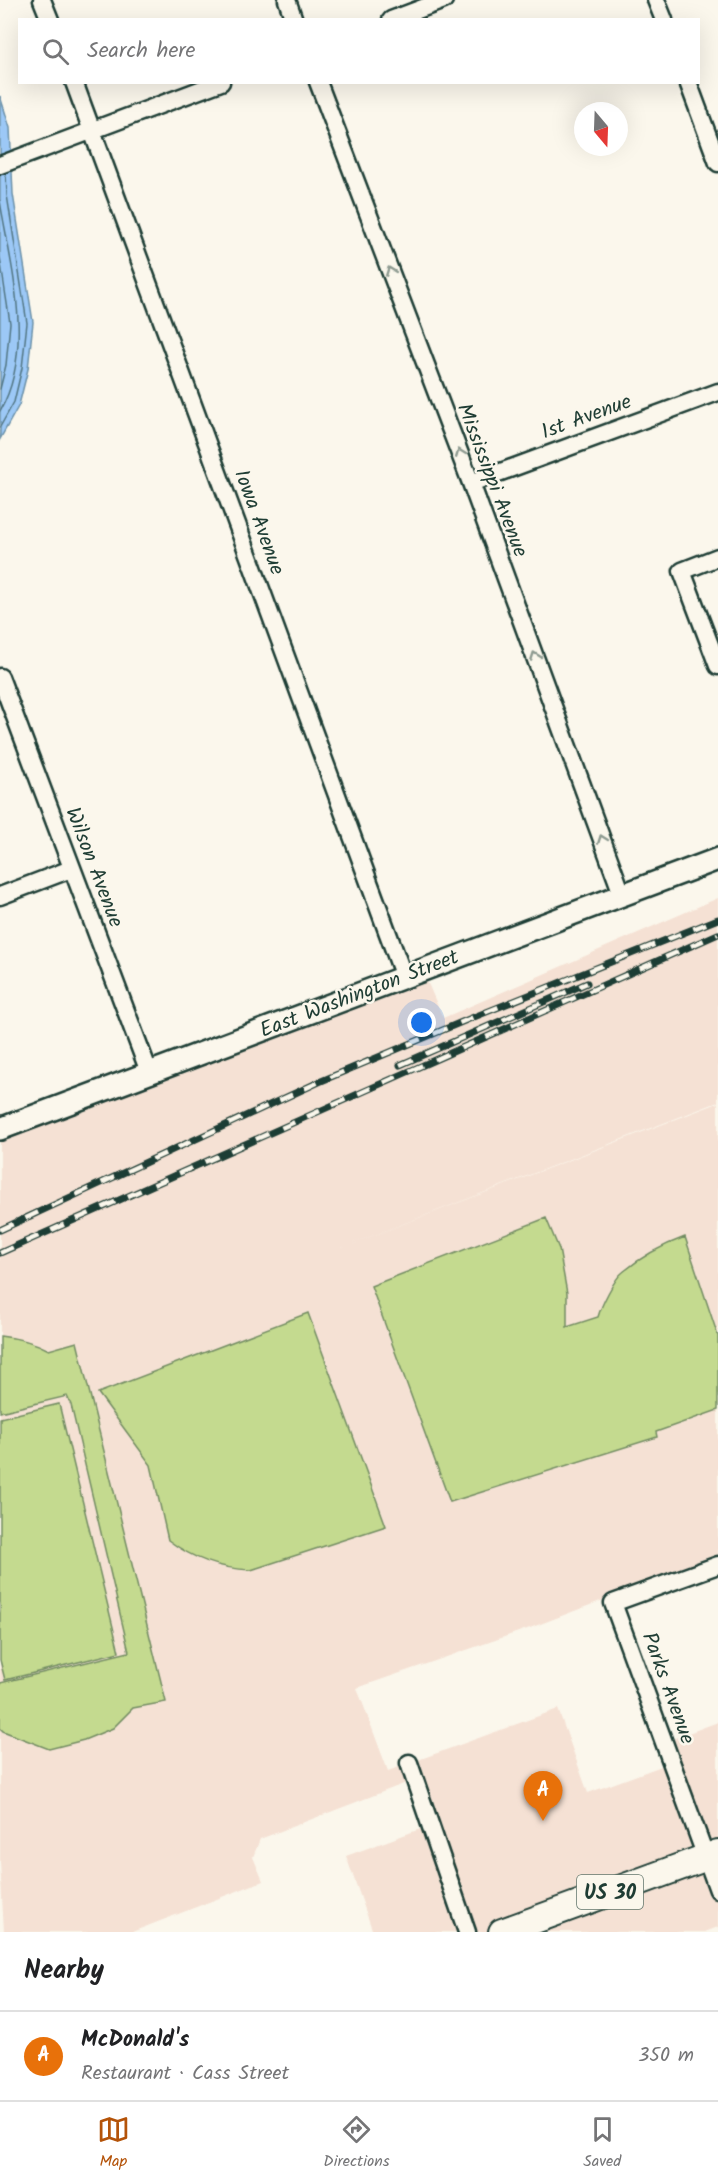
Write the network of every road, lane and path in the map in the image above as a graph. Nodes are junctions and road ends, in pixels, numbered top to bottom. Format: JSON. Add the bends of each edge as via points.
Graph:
{"nodes":[{"id":1,"x":42,"y":0,"type":"edge"},
{"id":2,"x":287,"y":0,"type":"edge"},
{"id":3,"x":444,"y":0,"type":"edge"},
{"id":4,"x":656,"y":0,"type":"edge"},
{"id":5,"x":49,"y":18,"type":"edge"},
{"id":6,"x":293,"y":18,"type":"edge"},
{"id":7,"x":396,"y":18,"type":"edge"},
{"id":8,"x":663,"y":18,"type":"edge"},
{"id":9,"x":75,"y":84,"type":"edge"},
{"id":10,"x":216,"y":84,"type":"edge"},
{"id":11,"x":319,"y":84,"type":"edge"},
{"id":12,"x":689,"y":84,"type":"edge"},
{"id":13,"x":92,"y":130,"type":"junction"},
{"id":14,"x":718,"y":163,"type":"edge"},
{"id":15,"x":0,"y":165,"type":"edge"},
{"id":16,"x":718,"y":392,"type":"edge"},
{"id":17,"x":471,"y":483,"type":"junction"},
{"id":18,"x":718,"y":557,"type":"edge"},
{"id":19,"x":718,"y":666,"type":"edge"},
{"id":20,"x":0,"y":677,"type":"edge"},
{"id":21,"x":718,"y":859,"type":"edge"},
{"id":22,"x":71,"y":869,"type":"junction"},
{"id":23,"x":622,"y":894,"type":"junction"},
{"id":24,"x":0,"y":896,"type":"edge"},
{"id":25,"x":404,"y":977,"type":"junction"},
{"id":26,"x":149,"y":1072,"type":"junction"},
{"id":27,"x":0,"y":1129,"type":"edge"},
{"id":28,"x":718,"y":1565,"type":"edge"},
{"id":29,"x":410,"y":1764,"type":"dead end"},
{"id":30,"x":712,"y":1855,"type":"edge"},
{"id":31,"x":718,"y":1890,"type":"edge"},
{"id":32,"x":467,"y":1932,"type":"edge"},
{"id":33,"x":502,"y":1932,"type":"edge"}],
"edges":[{"from":1,"to":5,"type":"street"},
{"from":2,"to":6,"type":"street"},
{"from":3,"to":7,"type":"street"},
{"from":4,"to":8,"type":"street"},
{"from":9,"to":13,"type":"street","name":"Iowa Avenue"},
{"from":10,"to":13,"type":"street"},
{"from":17,"to":11,"type":"street","name":"Mississippi Avenue","one_way":true},
{"from":12,"to":14,"type":"street"},
{"from":13,"to":15,"type":"street"},
{"from":13,"to":25,"type":"street","name":"Iowa Avenue"},
{"from":16,"to":17,"type":"street","name":"1st Avenue"},
{"from":23,"to":17,"type":"street","name":"Mississippi Avenue","one_way":true},
{"from":18,"to":19,"type":"street","via":[[682,570]]},
{"from":20,"to":22,"type":"street","name":"Wilson Avenue"},
{"from":21,"to":23,"type":"street","name":"East Washington Street"},
{"from":22,"to":24,"type":"street"},
{"from":22,"to":26,"type":"street","name":"Wilson Avenue"},
{"from":23,"to":25,"type":"street","name":"East Washington Street"},
{"from":25,"to":26,"type":"street","name":"East Washington Street"},
{"from":26,"to":27,"type":"street","name":"East Washington Street"},
{"from":28,"to":30,"type":"street","name":"Parks Avenue","via":[[614,1603]]},
{"from":29,"to":32,"type":"street"},
{"from":30,"to":31,"type":"street","name":"Parks Avenue"},
{"from":30,"to":33,"type":"main road","number":"US 30"}]}
